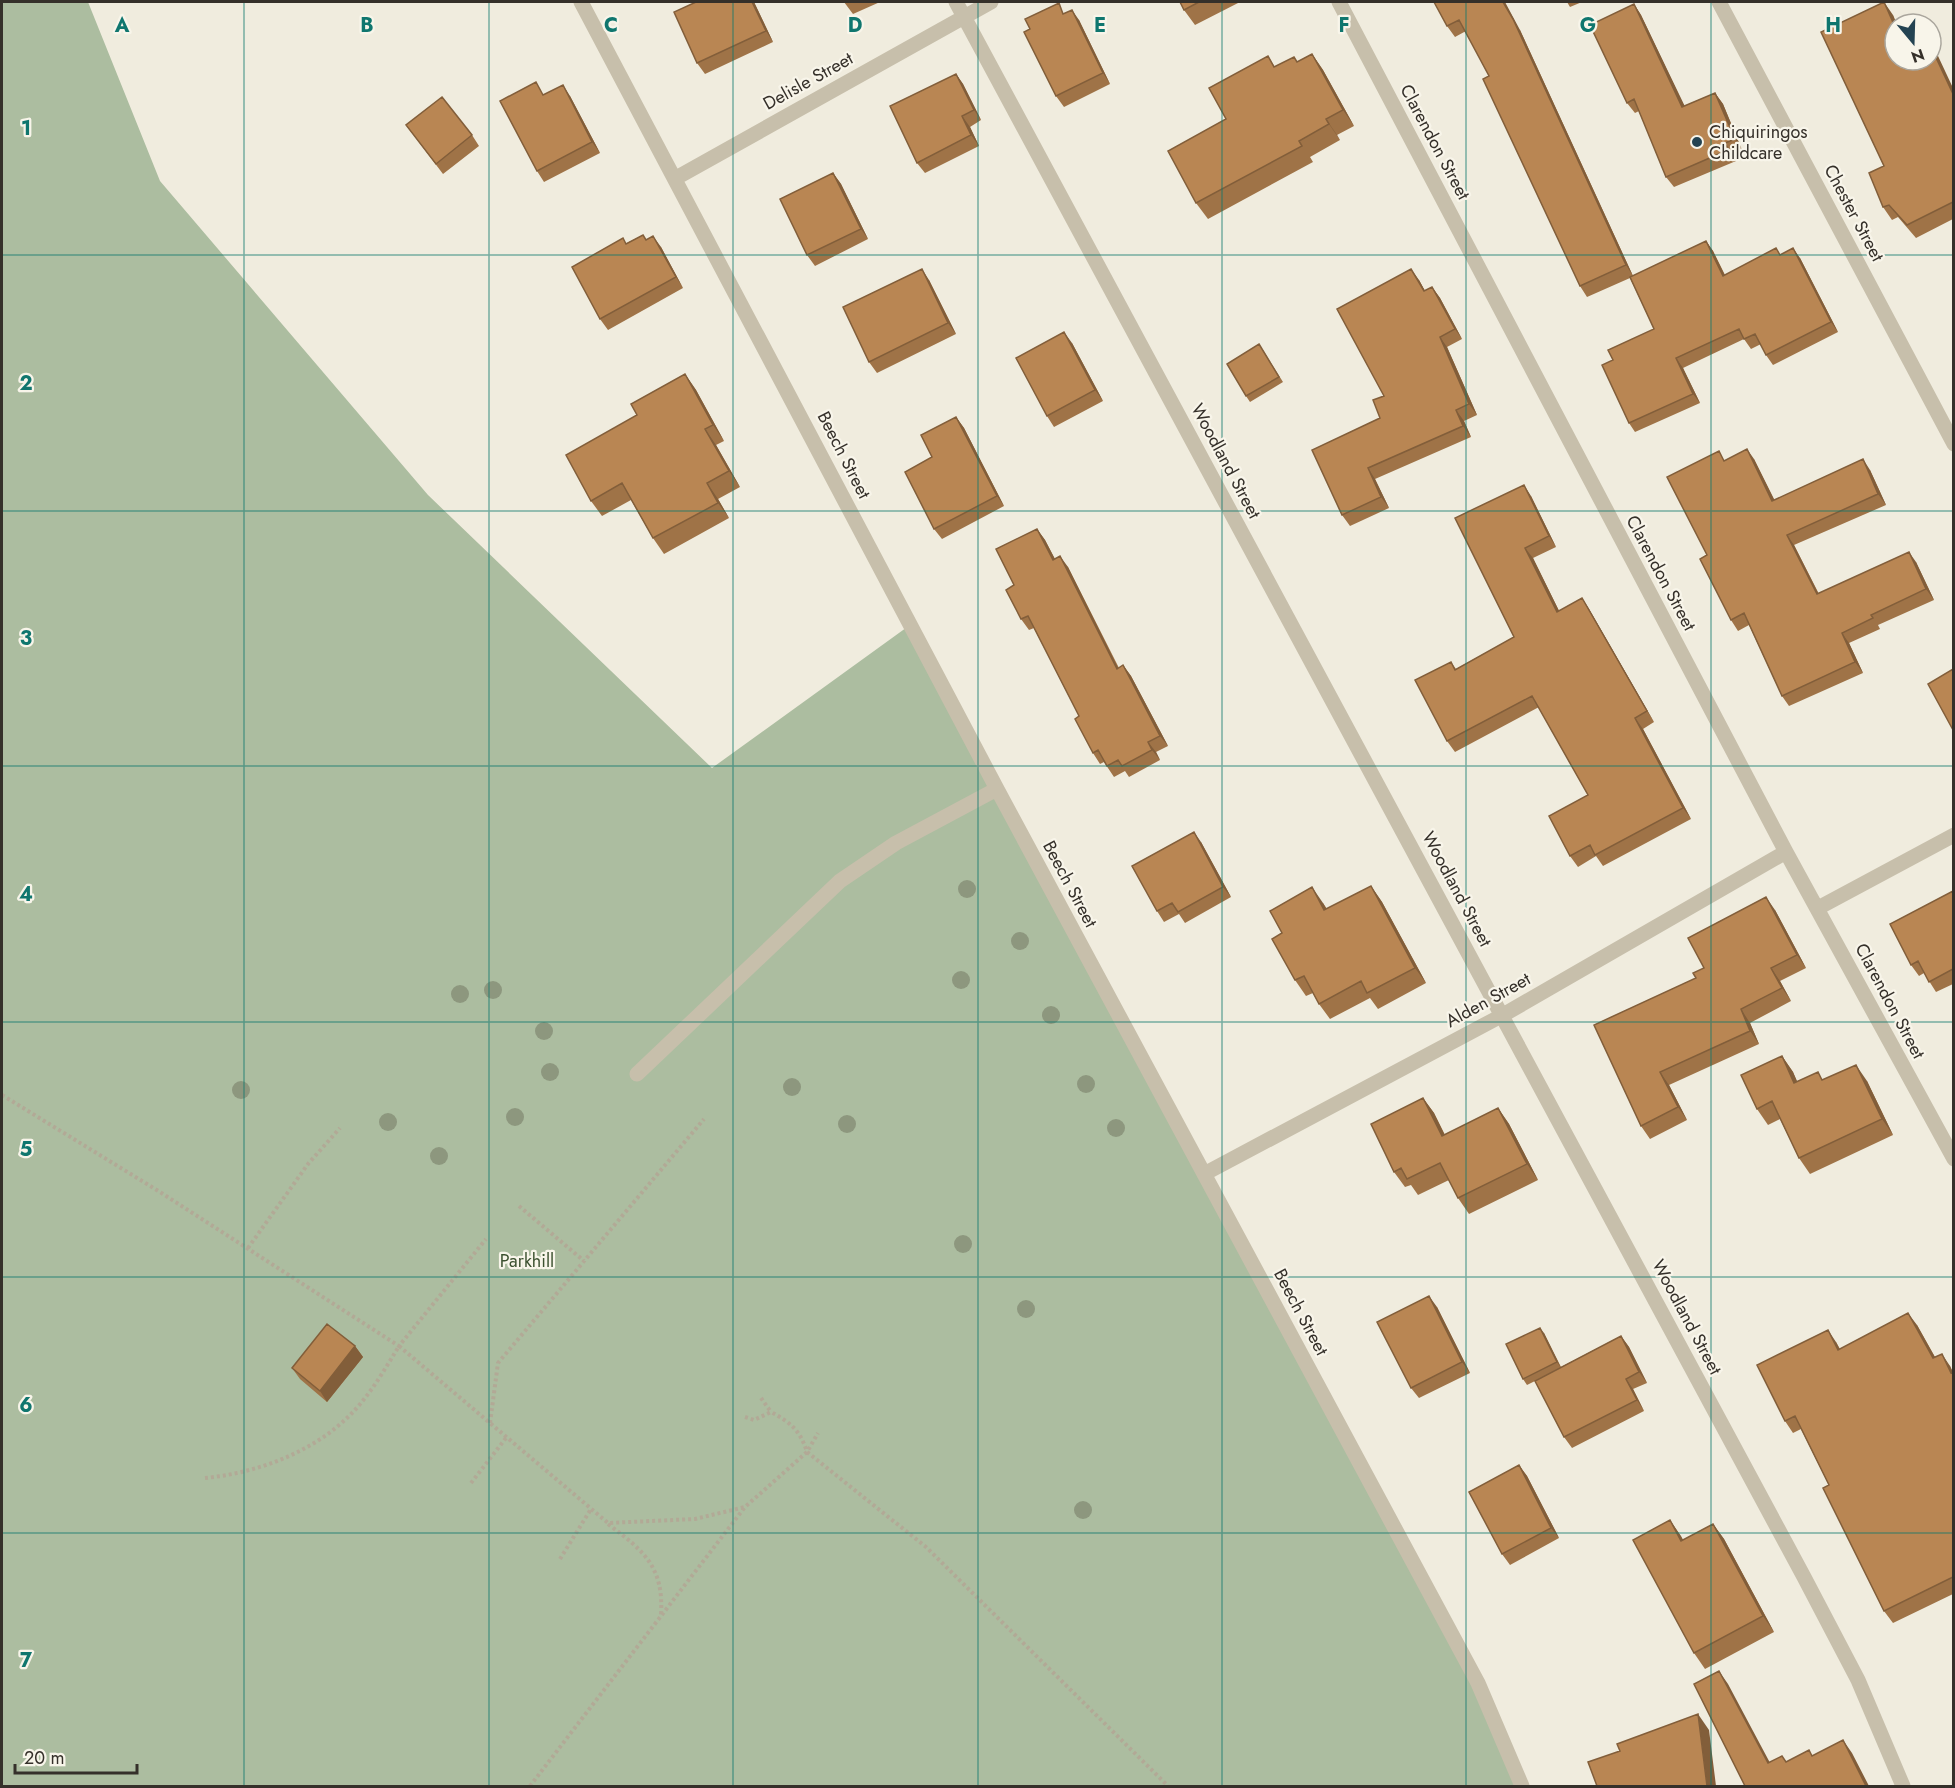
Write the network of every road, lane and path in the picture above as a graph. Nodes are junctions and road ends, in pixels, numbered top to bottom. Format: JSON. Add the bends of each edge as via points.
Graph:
{"nodes":[{"id":1,"x":581,"y":2,"type":"edge"},
{"id":2,"x":956,"y":2,"type":"edge"},
{"id":3,"x":991,"y":2,"type":"edge"},
{"id":4,"x":1339,"y":2,"type":"edge"},
{"id":5,"x":1719,"y":2,"type":"edge"},
{"id":6,"x":964,"y":16,"type":"junction"},
{"id":7,"x":676,"y":178,"type":"junction"},
{"id":8,"x":1953,"y":444,"type":"edge"},
{"id":9,"x":997,"y":789,"type":"junction"},
{"id":10,"x":1953,"y":835,"type":"edge"},
{"id":11,"x":1786,"y":852,"type":"junction"},
{"id":12,"x":1818,"y":908,"type":"junction"},
{"id":13,"x":1503,"y":1016,"type":"junction"},
{"id":14,"x":636,"y":1074,"type":"dead end"},
{"id":15,"x":2,"y":1095,"type":"edge"},
{"id":16,"x":704,"y":1119,"type":"dead end"},
{"id":17,"x":340,"y":1128,"type":"dead end"},
{"id":18,"x":1953,"y":1159,"type":"edge"},
{"id":19,"x":1204,"y":1174,"type":"junction"},
{"id":20,"x":519,"y":1206,"type":"dead end"},
{"id":21,"x":486,"y":1239,"type":"dead end"},
{"id":22,"x":248,"y":1248,"type":"junction"},
{"id":23,"x":593,"y":1250,"type":"junction"},
{"id":24,"x":598,"y":1254,"type":"dead end"},
{"id":25,"x":584,"y":1261,"type":"junction"},
{"id":26,"x":573,"y":1274,"type":"junction"},
{"id":27,"x":578,"y":1278,"type":"dead end"},
{"id":28,"x":399,"y":1346,"type":"junction"},
{"id":29,"x":761,"y":1398,"type":"dead end"},
{"id":30,"x":771,"y":1412,"type":"junction"},
{"id":31,"x":745,"y":1417,"type":"dead end"},
{"id":32,"x":490,"y":1424,"type":"junction"},
{"id":33,"x":818,"y":1433,"type":"dead end"},
{"id":34,"x":507,"y":1438,"type":"junction"},
{"id":35,"x":807,"y":1452,"type":"junction"},
{"id":36,"x":204,"y":1478,"type":"dead end"},
{"id":37,"x":471,"y":1483,"type":"dead end"},
{"id":38,"x":745,"y":1507,"type":"junction"},
{"id":39,"x":591,"y":1509,"type":"junction"},
{"id":40,"x":608,"y":1524,"type":"junction"},
{"id":41,"x":560,"y":1559,"type":"dead end"},
{"id":42,"x":661,"y":1616,"type":"junction"},
{"id":43,"x":530,"y":1786,"type":"edge"},
{"id":44,"x":1168,"y":1786,"type":"edge"},
{"id":45,"x":1522,"y":1786,"type":"edge"},
{"id":46,"x":1903,"y":1786,"type":"edge"}],
"edges":[{"from":1,"to":7,"type":"street","name":"Beech Street"},
{"from":2,"to":6,"type":"street","name":"Woodland Street"},
{"from":3,"to":6,"type":"street","name":"Delisle Street"},
{"from":4,"to":11,"type":"street","name":"Clarendon Street"},
{"from":5,"to":8,"type":"street","name":"Chester Street"},
{"from":6,"to":7,"type":"street","name":"Delisle Street"},
{"from":6,"to":13,"type":"street","name":"Woodland Street"},
{"from":7,"to":9,"type":"street","name":"Beech Street"},
{"from":9,"to":14,"type":"street","via":[[896,843],[840,880]]},
{"from":9,"to":19,"type":"street","name":"Beech Street"},
{"from":10,"to":12,"type":"street"},
{"from":11,"to":12,"type":"street","name":"Clarendon Street"},
{"from":11,"to":13,"type":"street","name":"Alden Street"},
{"from":12,"to":18,"type":"street","name":"Clarendon Street"},
{"from":13,"to":19,"type":"street","name":"Alden Street"},
{"from":13,"to":46,"type":"street","name":"Woodland Street","via":[[1841,1646]]},
{"from":15,"to":22,"type":"path"},
{"from":16,"to":23,"type":"path"},
{"from":17,"to":22,"type":"path","via":[[308,1164]]},
{"from":19,"to":45,"type":"street","name":"Beech Street","via":[[1478,1683]]},
{"from":20,"to":25,"type":"path"},
{"from":21,"to":28,"type":"path"},
{"from":22,"to":28,"type":"path"},
{"from":23,"to":24,"type":"path"},
{"from":23,"to":25,"type":"path"},
{"from":25,"to":26,"type":"path"},
{"from":26,"to":27,"type":"path"},
{"from":26,"to":32,"type":"path","via":[[498,1363]]},
{"from":28,"to":32,"type":"path"},
{"from":28,"to":36,"type":"path","via":[[352,1413],[324,1438],[259,1467]]},
{"from":29,"to":30,"type":"path"},
{"from":30,"to":31,"type":"path","via":[[754,1420]]},
{"from":30,"to":35,"type":"path","via":[[801,1434]]},
{"from":32,"to":34,"type":"path"},
{"from":33,"to":35,"type":"path"},
{"from":34,"to":37,"type":"path"},
{"from":34,"to":39,"type":"path"},
{"from":35,"to":38,"type":"path"},
{"from":35,"to":44,"type":"path","via":[[926,1547]]},
{"from":38,"to":40,"type":"path","via":[[695,1519]]},
{"from":38,"to":42,"type":"path"},
{"from":39,"to":40,"type":"path"},
{"from":39,"to":41,"type":"path"},
{"from":40,"to":42,"type":"path","via":[[640,1547],[653,1565],[662,1595]]},
{"from":42,"to":43,"type":"path"}]}
